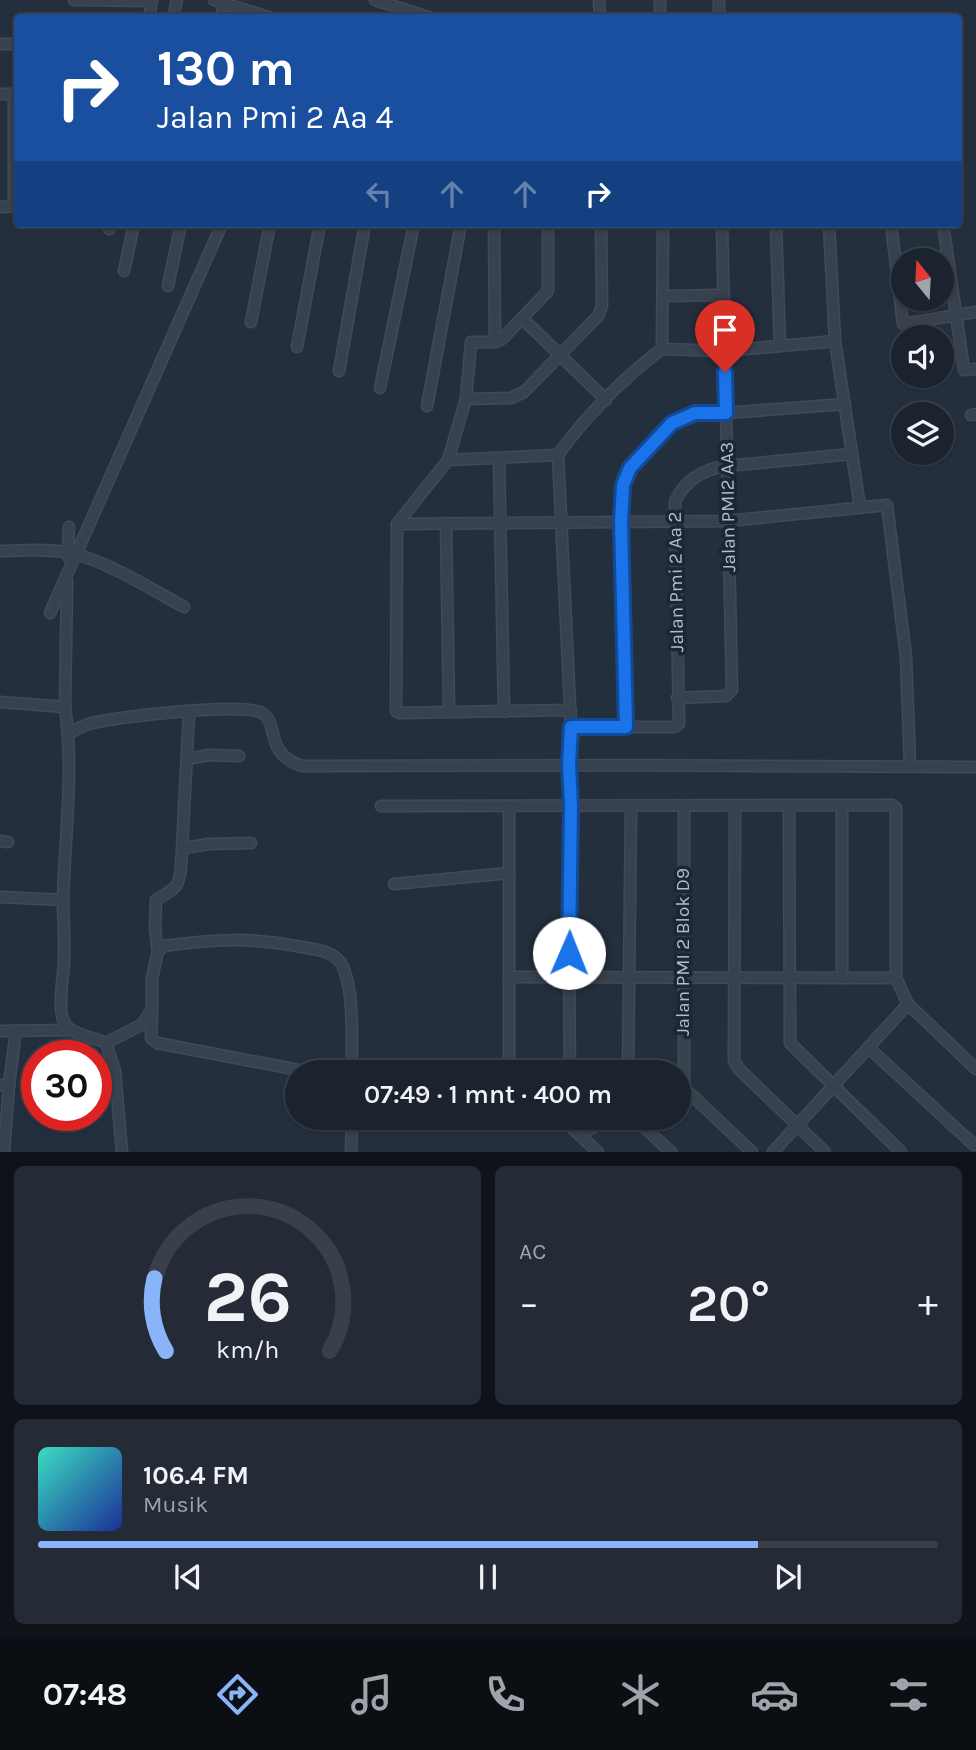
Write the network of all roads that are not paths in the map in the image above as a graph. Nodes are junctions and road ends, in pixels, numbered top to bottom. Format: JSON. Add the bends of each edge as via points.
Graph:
{"nodes":[{"id":1,"x":74,"y":0,"type":"edge"},
{"id":2,"x":375,"y":0,"type":"edge"},
{"id":3,"x":152,"y":1,"type":"edge"},
{"id":4,"x":219,"y":1,"type":"edge"},
{"id":5,"x":259,"y":14,"type":"edge"},
{"id":6,"x":419,"y":14,"type":"edge"},
{"id":7,"x":133,"y":228,"type":"edge"},
{"id":8,"x":180,"y":228,"type":"edge"},
{"id":9,"x":220,"y":228,"type":"edge"},
{"id":10,"x":269,"y":228,"type":"edge"},
{"id":11,"x":319,"y":228,"type":"edge"},
{"id":12,"x":364,"y":228,"type":"edge"},
{"id":13,"x":413,"y":228,"type":"edge"},
{"id":14,"x":460,"y":228,"type":"edge"},
{"id":15,"x":494,"y":228,"type":"edge"},
{"id":16,"x":548,"y":228,"type":"edge"},
{"id":17,"x":601,"y":228,"type":"edge"},
{"id":18,"x":663,"y":228,"type":"edge"},
{"id":19,"x":722,"y":228,"type":"edge"},
{"id":20,"x":776,"y":228,"type":"edge"},
{"id":21,"x":829,"y":228,"type":"edge"},
{"id":22,"x":891,"y":228,"type":"edge"},
{"id":23,"x":944,"y":228,"type":"edge"},
{"id":24,"x":124,"y":271,"type":"dead end"},
{"id":25,"x":168,"y":286,"type":"dead end"},
{"id":26,"x":724,"y":295,"type":"junction"},
{"id":27,"x":664,"y":296,"type":"junction"},
{"id":28,"x":976,"y":312,"type":"edge"},
{"id":29,"x":957,"y":315,"type":"junction"},
{"id":30,"x":523,"y":319,"type":"junction"},
{"id":31,"x":251,"y":322,"type":"dead end"},
{"id":32,"x":835,"y":341,"type":"junction"},
{"id":33,"x":495,"y":342,"type":"junction"},
{"id":34,"x":780,"y":346,"type":"junction"},
{"id":35,"x":297,"y":347,"type":"dead end"},
{"id":36,"x":662,"y":349,"type":"junction"},
{"id":37,"x":725,"y":351,"type":"junction"},
{"id":38,"x":560,"y":356,"type":"junction"},
{"id":39,"x":976,"y":369,"type":"edge"},
{"id":40,"x":339,"y":371,"type":"dead end"},
{"id":41,"x":380,"y":388,"type":"dead end"},
{"id":42,"x":466,"y":399,"type":"junction"},
{"id":43,"x":606,"y":400,"type":"junction"},
{"id":44,"x":845,"y":404,"type":"junction"},
{"id":45,"x":427,"y":407,"type":"dead end"},
{"id":46,"x":726,"y":413,"type":"junction"},
{"id":47,"x":852,"y":454,"type":"junction"},
{"id":48,"x":558,"y":456,"type":"junction"},
{"id":49,"x":499,"y":459,"type":"junction"},
{"id":50,"x":448,"y":460,"type":"junction"},
{"id":51,"x":727,"y":466,"type":"junction"},
{"id":52,"x":860,"y":508,"type":"junction"},
{"id":53,"x":728,"y":521,"type":"junction"},
{"id":54,"x":621,"y":522,"type":"junction"},
{"id":55,"x":674,"y":522,"type":"junction"},
{"id":56,"x":446,"y":523,"type":"junction"},
{"id":57,"x":500,"y":523,"type":"junction"},
{"id":58,"x":397,"y":524,"type":"junction"},
{"id":59,"x":561,"y":524,"type":"junction"},
{"id":60,"x":69,"y":527,"type":"dead end"},
{"id":61,"x":0,"y":551,"type":"edge"},
{"id":62,"x":68,"y":552,"type":"junction"},
{"id":63,"x":184,"y":607,"type":"dead end"},
{"id":64,"x":50,"y":613,"type":"dead end"},
{"id":65,"x":677,"y":698,"type":"junction"},
{"id":66,"x":0,"y":702,"type":"edge"},
{"id":67,"x":65,"y":707,"type":"junction"},
{"id":68,"x":571,"y":710,"type":"junction"},
{"id":69,"x":449,"y":712,"type":"junction"},
{"id":70,"x":505,"y":712,"type":"junction"},
{"id":71,"x":189,"y":713,"type":"junction"},
{"id":72,"x":571,"y":727,"type":"junction"},
{"id":73,"x":626,"y":727,"type":"junction"},
{"id":74,"x":69,"y":733,"type":"junction"},
{"id":75,"x":239,"y":756,"type":"dead end"},
{"id":76,"x":187,"y":759,"type":"junction"},
{"id":77,"x":569,"y":764,"type":"junction"},
{"id":78,"x":910,"y":766,"type":"junction"},
{"id":79,"x":976,"y":767,"type":"edge"},
{"id":80,"x":571,"y":805,"type":"junction"},
{"id":81,"x":381,"y":806,"type":"dead end"},
{"id":82,"x":509,"y":806,"type":"junction"},
{"id":83,"x":631,"y":806,"type":"junction"},
{"id":84,"x":684,"y":806,"type":"junction"},
{"id":85,"x":735,"y":806,"type":"junction"},
{"id":86,"x":789,"y":806,"type":"junction"},
{"id":87,"x":842,"y":806,"type":"junction"},
{"id":88,"x":251,"y":843,"type":"dead end"},
{"id":89,"x":183,"y":848,"type":"junction"},
{"id":90,"x":509,"y":873,"type":"junction"},
{"id":91,"x":394,"y":884,"type":"dead end"},
{"id":92,"x":0,"y":897,"type":"edge"},
{"id":93,"x":63,"y":900,"type":"junction"},
{"id":94,"x":158,"y":951,"type":"junction"},
{"id":95,"x":509,"y":976,"type":"junction"},
{"id":96,"x":629,"y":977,"type":"junction"},
{"id":97,"x":682,"y":977,"type":"junction"},
{"id":98,"x":568,"y":978,"type":"junction"},
{"id":99,"x":735,"y":978,"type":"junction"},
{"id":100,"x":790,"y":978,"type":"junction"},
{"id":101,"x":842,"y":978,"type":"junction"},
{"id":102,"x":896,"y":978,"type":"junction"},
{"id":103,"x":908,"y":1004,"type":"junction"},
{"id":104,"x":152,"y":1008,"type":"junction"},
{"id":105,"x":16,"y":1030,"type":"junction"},
{"id":106,"x":71,"y":1030,"type":"junction"},
{"id":107,"x":0,"y":1031,"type":"edge"},
{"id":108,"x":98,"y":1040,"type":"edge"},
{"id":109,"x":112,"y":1040,"type":"edge"},
{"id":110,"x":869,"y":1048,"type":"junction"},
{"id":111,"x":112,"y":1060,"type":"edge"},
{"id":112,"x":351,"y":1060,"type":"edge"},
{"id":113,"x":509,"y":1060,"type":"edge"},
{"id":114,"x":570,"y":1060,"type":"edge"},
{"id":115,"x":628,"y":1060,"type":"edge"},
{"id":116,"x":681,"y":1060,"type":"edge"},
{"id":117,"x":285,"y":1067,"type":"edge"},
{"id":118,"x":976,"y":1069,"type":"edge"},
{"id":119,"x":5,"y":1085,"type":"edge"},
{"id":120,"x":834,"y":1086,"type":"junction"},
{"id":121,"x":691,"y":1098,"type":"edge"},
{"id":122,"x":797,"y":1125,"type":"junction"},
{"id":123,"x":352,"y":1130,"type":"edge"},
{"id":124,"x":578,"y":1130,"type":"edge"},
{"id":125,"x":648,"y":1130,"type":"edge"},
{"id":126,"x":3,"y":1136,"type":"edge"},
{"id":127,"x":973,"y":1146,"type":"edge"},
{"id":128,"x":4,"y":1152,"type":"edge"},
{"id":129,"x":122,"y":1152,"type":"edge"},
{"id":130,"x":351,"y":1152,"type":"edge"},
{"id":131,"x":598,"y":1152,"type":"edge"},
{"id":132,"x":671,"y":1152,"type":"edge"},
{"id":133,"x":752,"y":1152,"type":"edge"},
{"id":134,"x":773,"y":1152,"type":"edge"},
{"id":135,"x":825,"y":1152,"type":"edge"},
{"id":136,"x":901,"y":1152,"type":"edge"}],
"edges":[{"from":1,"to":3,"type":"street"},
{"from":2,"to":6,"type":"street"},
{"from":4,"to":5,"type":"street"},
{"from":7,"to":24,"type":"street"},
{"from":8,"to":25,"type":"street"},
{"from":9,"to":64,"type":"street"},
{"from":10,"to":31,"type":"street"},
{"from":11,"to":35,"type":"street"},
{"from":12,"to":40,"type":"street"},
{"from":13,"to":41,"type":"street"},
{"from":14,"to":45,"type":"street"},
{"from":15,"to":33,"type":"street"},
{"from":16,"to":30,"type":"street","via":[[548,291]]},
{"from":17,"to":38,"type":"street","via":[[601,312]]},
{"from":18,"to":27,"type":"street"},
{"from":19,"to":26,"type":"street","name":"Jalan PMI2 AA3"},
{"from":20,"to":34,"type":"street"},
{"from":21,"to":32,"type":"street"},
{"from":22,"to":29,"type":"street","via":[[903,324]]},
{"from":23,"to":29,"type":"street"},
{"from":26,"to":27,"type":"street"},
{"from":26,"to":37,"type":"street","name":"Jalan PMI2 AA3"},
{"from":27,"to":36,"type":"street"},
{"from":28,"to":29,"type":"street"},
{"from":29,"to":39,"type":"street","via":[[964,370]]},
{"from":30,"to":33,"type":"street"},
{"from":30,"to":38,"type":"street"},
{"from":32,"to":34,"type":"street"},
{"from":32,"to":44,"type":"street"},
{"from":33,"to":42,"type":"street","via":[[471,342]]},
{"from":34,"to":37,"type":"street"},
{"from":36,"to":37,"type":"street"},
{"from":36,"to":43,"type":"street"},
{"from":37,"to":46,"type":"street","name":"Jalan PMI2 AA3"},
{"from":38,"to":42,"type":"street","via":[[518,396]]},
{"from":38,"to":43,"type":"street"},
{"from":42,"to":50,"type":"street"},
{"from":43,"to":48,"type":"street"},
{"from":44,"to":46,"type":"street"},
{"from":44,"to":47,"type":"street"},
{"from":46,"to":51,"type":"street","name":"Jalan PMI2 AA3"},
{"from":46,"to":54,"type":"street","via":[[695,413],[672,423],[630,468],[623,485]]},
{"from":47,"to":51,"type":"street","name":"Jalan Pmi 2 Aa 2"},
{"from":47,"to":52,"type":"street"},
{"from":48,"to":49,"type":"street"},
{"from":48,"to":59,"type":"street"},
{"from":49,"to":50,"type":"street"},
{"from":49,"to":57,"type":"street"},
{"from":50,"to":58,"type":"street"},
{"from":51,"to":53,"type":"street","name":"Jalan PMI2 AA3"},
{"from":51,"to":55,"type":"street","name":"Jalan Pmi 2 Aa 2","via":[[700,473],[678,494]]},
{"from":52,"to":53,"type":"street"},
{"from":52,"to":78,"type":"street","via":[[887,505],[906,656]]},
{"from":53,"to":55,"type":"street"},
{"from":53,"to":65,"type":"street","name":"Jalan PMI2 AA3","via":[[732,690],[726,695]]},
{"from":54,"to":55,"type":"street"},
{"from":54,"to":59,"type":"street"},
{"from":54,"to":73,"type":"street"},
{"from":55,"to":65,"type":"street","name":"Jalan Pmi 2 Aa 2"},
{"from":56,"to":57,"type":"street"},
{"from":56,"to":58,"type":"street"},
{"from":56,"to":69,"type":"street"},
{"from":57,"to":59,"type":"street"},
{"from":57,"to":70,"type":"street"},
{"from":58,"to":69,"type":"street","via":[[394,707],[399,713]]},
{"from":59,"to":68,"type":"street"},
{"from":60,"to":62,"type":"street"},
{"from":61,"to":62,"type":"street"},
{"from":62,"to":63,"type":"street"},
{"from":62,"to":67,"type":"street"},
{"from":65,"to":73,"type":"street","name":"Jalan Pmi 2 Aa 2","via":[[680,720],[675,727]]},
{"from":66,"to":67,"type":"street"},
{"from":67,"to":74,"type":"street"},
{"from":68,"to":70,"type":"street"},
{"from":68,"to":72,"type":"street"},
{"from":69,"to":70,"type":"street"},
{"from":71,"to":74,"type":"street","via":[[88,724]]},
{"from":71,"to":76,"type":"street"},
{"from":71,"to":77,"type":"street","via":[[260,711],[286,759],[302,766]]},
{"from":72,"to":73,"type":"street"},
{"from":72,"to":77,"type":"street"},
{"from":74,"to":93,"type":"street"},
{"from":75,"to":76,"type":"street"},
{"from":76,"to":89,"type":"street"},
{"from":77,"to":78,"type":"street"},
{"from":77,"to":80,"type":"street"},
{"from":78,"to":79,"type":"street"},
{"from":80,"to":82,"type":"street"},
{"from":80,"to":83,"type":"street"},
{"from":80,"to":98,"type":"street"},
{"from":81,"to":82,"type":"street"},
{"from":82,"to":90,"type":"street"},
{"from":83,"to":84,"type":"street"},
{"from":83,"to":96,"type":"street"},
{"from":84,"to":85,"type":"street"},
{"from":84,"to":97,"type":"street","name":"Jalan PMI 2 Blok D9"},
{"from":85,"to":86,"type":"street"},
{"from":85,"to":99,"type":"street"},
{"from":86,"to":87,"type":"street"},
{"from":86,"to":100,"type":"street"},
{"from":87,"to":101,"type":"street"},
{"from":87,"to":102,"type":"street","via":[[892,805],[897,812]]},
{"from":88,"to":89,"type":"street"},
{"from":89,"to":94,"type":"street","via":[[177,885],[156,900]]},
{"from":90,"to":91,"type":"street"},
{"from":90,"to":95,"type":"street"},
{"from":92,"to":93,"type":"street"},
{"from":93,"to":106,"type":"street","via":[[61,1009]]},
{"from":94,"to":104,"type":"street"},
{"from":94,"to":112,"type":"street","via":[[164,946],[247,939],[338,958],[348,985]]},
{"from":95,"to":98,"type":"street"},
{"from":95,"to":113,"type":"street"},
{"from":96,"to":97,"type":"street"},
{"from":96,"to":98,"type":"street"},
{"from":96,"to":115,"type":"street"},
{"from":97,"to":99,"type":"street"},
{"from":97,"to":116,"type":"street","name":"Jalan PMI 2 Blok D9"},
{"from":98,"to":114,"type":"street"},
{"from":99,"to":100,"type":"street"},
{"from":99,"to":122,"type":"street","via":[[734,1061]]},
{"from":100,"to":101,"type":"street"},
{"from":100,"to":120,"type":"street","via":[[790,1043]]},
{"from":101,"to":102,"type":"street"},
{"from":102,"to":103,"type":"street"},
{"from":103,"to":110,"type":"street"},
{"from":103,"to":118,"type":"street"},
{"from":104,"to":109,"type":"street","via":[[141,1025]]},
{"from":104,"to":117,"type":"street","via":[[151,1038],[156,1043]]},
{"from":105,"to":106,"type":"street"},
{"from":105,"to":107,"type":"street"},
{"from":105,"to":119,"type":"street"},
{"from":106,"to":108,"type":"street"},
{"from":110,"to":120,"type":"street"},
{"from":110,"to":127,"type":"street"},
{"from":111,"to":129,"type":"street"},
{"from":119,"to":126,"type":"street"},
{"from":120,"to":122,"type":"street"},
{"from":120,"to":136,"type":"street"},
{"from":121,"to":133,"type":"street","name":"Jalan PMI 2 Blok D9"},
{"from":122,"to":134,"type":"street"},
{"from":122,"to":135,"type":"street"},
{"from":123,"to":130,"type":"street"},
{"from":124,"to":131,"type":"street"},
{"from":125,"to":132,"type":"street"},
{"from":126,"to":128,"type":"street"}]}
